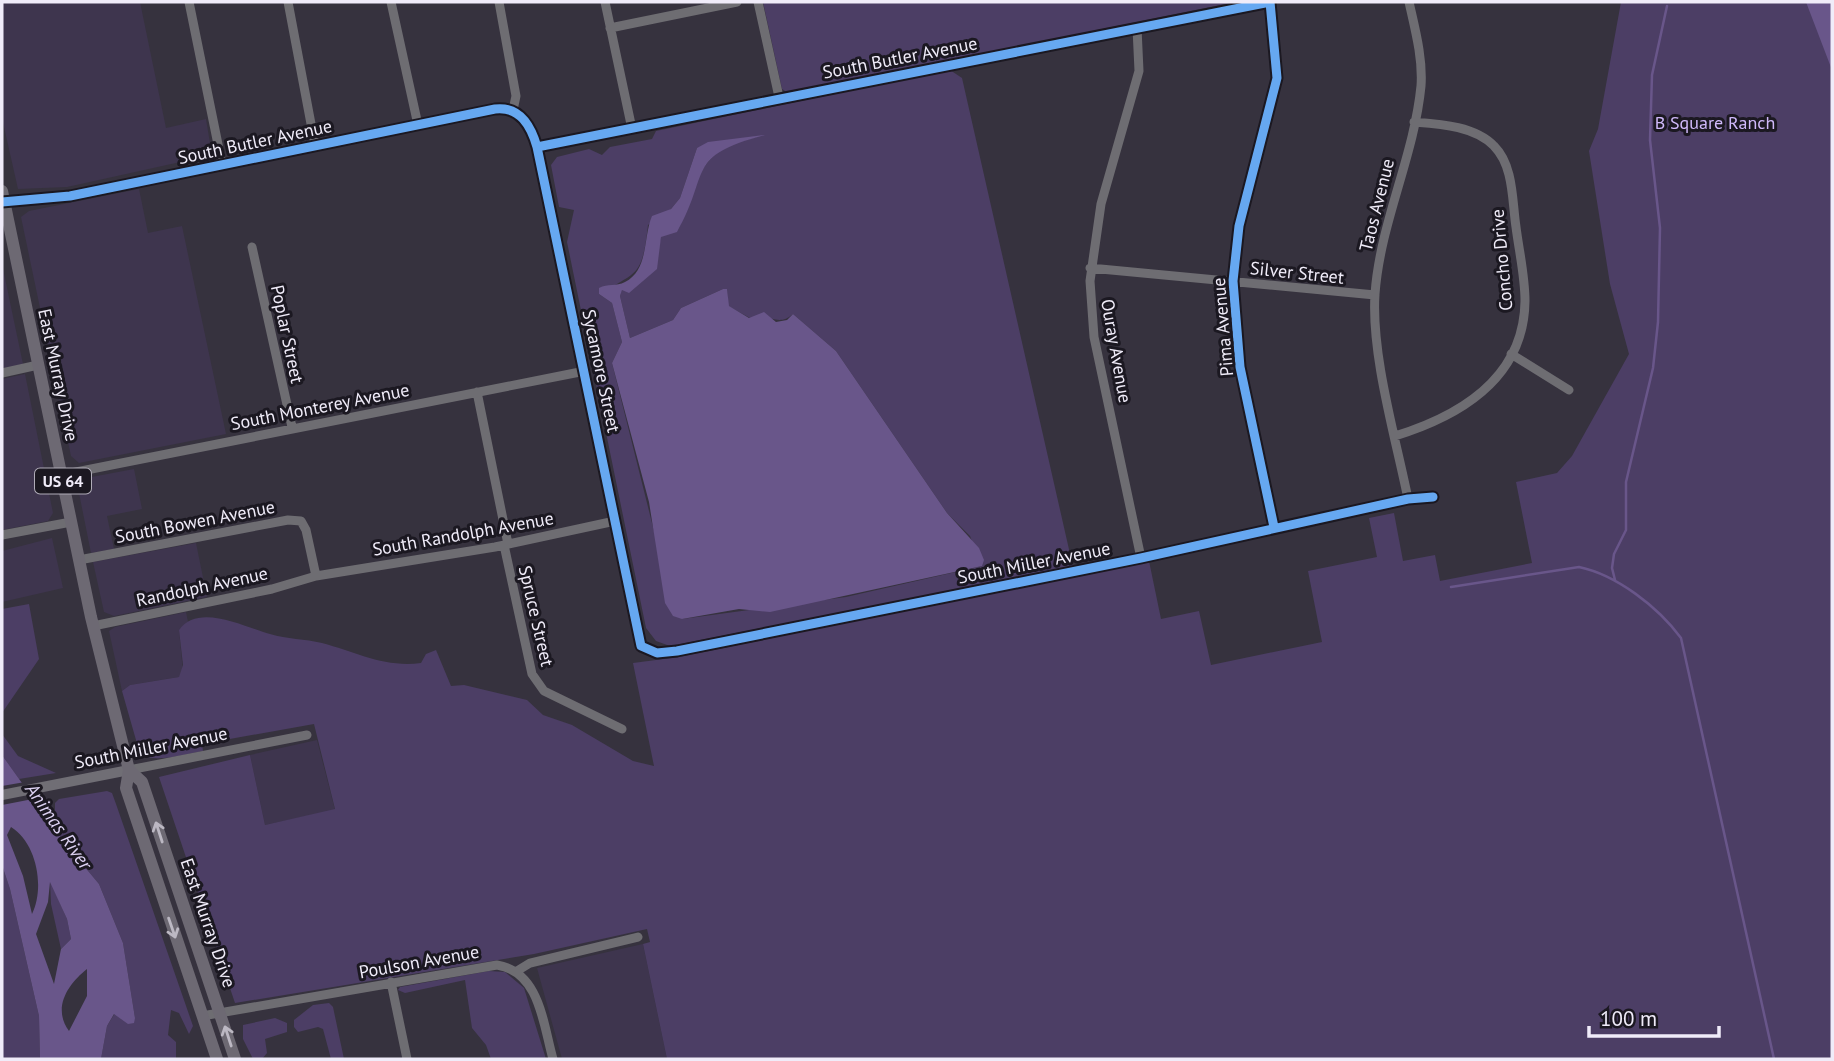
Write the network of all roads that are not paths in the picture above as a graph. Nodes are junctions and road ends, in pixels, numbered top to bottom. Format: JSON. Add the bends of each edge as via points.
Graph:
{"nodes":[{"id":1,"x":189,"y":2,"type":"edge"},
{"id":2,"x":288,"y":2,"type":"edge"},
{"id":3,"x":391,"y":2,"type":"edge"},
{"id":4,"x":499,"y":2,"type":"edge"},
{"id":5,"x":605,"y":2,"type":"edge"},
{"id":6,"x":737,"y":2,"type":"edge"},
{"id":7,"x":758,"y":2,"type":"edge"},
{"id":8,"x":1270,"y":2,"type":"edge"},
{"id":9,"x":1409,"y":2,"type":"edge"},
{"id":10,"x":610,"y":27,"type":"junction"},
{"id":11,"x":1137,"y":28,"type":"junction"},
{"id":12,"x":779,"y":97,"type":"junction"},
{"id":13,"x":513,"y":110,"type":"junction"},
{"id":14,"x":1414,"y":122,"type":"junction"},
{"id":15,"x":418,"y":125,"type":"junction"},
{"id":16,"x":632,"y":129,"type":"junction"},
{"id":17,"x":315,"y":145,"type":"junction"},
{"id":18,"x":537,"y":147,"type":"junction"},
{"id":19,"x":222,"y":164,"type":"junction"},
{"id":20,"x":3,"y":198,"type":"edge"},
{"id":21,"x":252,"y":247,"type":"dead end"},
{"id":22,"x":1090,"y":268,"type":"junction"},
{"id":23,"x":1233,"y":281,"type":"junction"},
{"id":24,"x":1375,"y":295,"type":"junction"},
{"id":25,"x":1511,"y":354,"type":"junction"},
{"id":26,"x":38,"y":365,"type":"junction"},
{"id":27,"x":585,"y":370,"type":"junction"},
{"id":28,"x":2,"y":373,"type":"edge"},
{"id":29,"x":1569,"y":390,"type":"dead end"},
{"id":30,"x":477,"y":392,"type":"junction"},
{"id":31,"x":292,"y":427,"type":"junction"},
{"id":32,"x":1395,"y":436,"type":"junction"},
{"id":33,"x":61,"y":475,"type":"junction"},
{"id":34,"x":1433,"y":497,"type":"dead end"},
{"id":35,"x":1408,"y":499,"type":"junction"},
{"id":36,"x":615,"y":521,"type":"junction"},
{"id":37,"x":71,"y":522,"type":"junction"},
{"id":38,"x":1274,"y":527,"type":"junction"},
{"id":39,"x":2,"y":535,"type":"edge"},
{"id":40,"x":506,"y":544,"type":"junction"},
{"id":41,"x":1141,"y":558,"type":"junction"},
{"id":42,"x":79,"y":560,"type":"junction"},
{"id":43,"x":316,"y":576,"type":"junction"},
{"id":44,"x":93,"y":626,"type":"junction"},
{"id":45,"x":641,"y":646,"type":"joint"},
{"id":46,"x":622,"y":729,"type":"dead end"},
{"id":47,"x":307,"y":735,"type":"dead end"},
{"id":48,"x":129,"y":769,"type":"junction"},
{"id":49,"x":2,"y":796,"type":"edge"},
{"id":50,"x":638,"y":937,"type":"dead end"},
{"id":51,"x":517,"y":971,"type":"junction"},
{"id":52,"x":391,"y":982,"type":"junction"},
{"id":53,"x":220,"y":1013,"type":"junction"},
{"id":54,"x":202,"y":1016,"type":"junction"},
{"id":55,"x":217,"y":1059,"type":"edge"},
{"id":56,"x":235,"y":1059,"type":"edge"},
{"id":57,"x":407,"y":1059,"type":"edge"},
{"id":58,"x":553,"y":1059,"type":"edge"}],
"edges":[{"from":1,"to":19,"type":"street"},
{"from":2,"to":17,"type":"street"},
{"from":3,"to":15,"type":"street"},
{"from":4,"to":13,"type":"street","via":[[516,92]]},
{"from":5,"to":10,"type":"street"},
{"from":6,"to":10,"type":"street"},
{"from":7,"to":12,"type":"street"},
{"from":8,"to":11,"type":"street","name":"South Butler Avenue"},
{"from":8,"to":23,"type":"street","name":"Pima Avenue","via":[[1277,78],[1239,226]]},
{"from":9,"to":14,"type":"street","name":"Taos Avenue","via":[[1421,65]]},
{"from":10,"to":16,"type":"street"},
{"from":11,"to":12,"type":"street","name":"South Butler Avenue"},
{"from":11,"to":22,"type":"street","name":"Ouray Avenue","via":[[1138,80],[1101,204]]},
{"from":12,"to":16,"type":"street","name":"South Butler Avenue"},
{"from":13,"to":15,"type":"street","name":"South Butler Avenue","via":[[495,109]]},
{"from":13,"to":18,"type":"street","name":"Sycamore Street","via":[[527,123]]},
{"from":14,"to":24,"type":"street","name":"Taos Avenue","via":[[1387,223]]},
{"from":14,"to":25,"type":"street","name":"Concho Drive","via":[[1452,127],[1484,138],[1506,165],[1525,301],[1521,331]]},
{"from":15,"to":17,"type":"street","name":"South Butler Avenue"},
{"from":16,"to":18,"type":"street","name":"South Butler Avenue"},
{"from":17,"to":19,"type":"street","name":"South Butler Avenue"},
{"from":18,"to":27,"type":"street","name":"Sycamore Street"},
{"from":19,"to":20,"type":"street","name":"South Butler Avenue","via":[[70,196]]},
{"from":20,"to":26,"type":"highway","name":"East Murray Drive","number":"US 64"},
{"from":21,"to":31,"type":"street","name":"Poplar Street"},
{"from":22,"to":23,"type":"street","name":"Silver Street"},
{"from":22,"to":41,"type":"street","name":"Ouray Avenue","via":[[1091,321]]},
{"from":23,"to":24,"type":"street","name":"Silver Street"},
{"from":23,"to":38,"type":"street","name":"Pima Avenue","via":[[1240,367]]},
{"from":24,"to":32,"type":"street","name":"Taos Avenue"},
{"from":25,"to":29,"type":"street"},
{"from":25,"to":32,"type":"street","name":"Concho Drive","via":[[1469,404],[1428,426]]},
{"from":26,"to":28,"type":"street"},
{"from":26,"to":33,"type":"highway","name":"East Murray Drive","number":"US 64"},
{"from":27,"to":30,"type":"street","name":"South Monterey Avenue"},
{"from":27,"to":36,"type":"street","name":"Sycamore Street"},
{"from":30,"to":31,"type":"street","name":"South Monterey Avenue"},
{"from":30,"to":40,"type":"street","name":"Spruce Street"},
{"from":31,"to":33,"type":"street","name":"South Monterey Avenue"},
{"from":32,"to":35,"type":"street","name":"Taos Avenue"},
{"from":33,"to":37,"type":"highway","name":"East Murray Drive","number":"US 64"},
{"from":34,"to":35,"type":"street","name":"South Miller Avenue"},
{"from":35,"to":38,"type":"street","name":"South Miller Avenue"},
{"from":36,"to":40,"type":"street","name":"South Randolph Avenue"},
{"from":36,"to":45,"type":"street","name":"Sycamore Street"},
{"from":37,"to":39,"type":"street"},
{"from":37,"to":42,"type":"highway","name":"East Murray Drive","number":"US 64"},
{"from":38,"to":41,"type":"street","name":"South Miller Avenue"},
{"from":40,"to":43,"type":"street","name":"South Randolph Avenue"},
{"from":40,"to":46,"type":"street","name":"Spruce Street","via":[[532,674],[544,691]]},
{"from":41,"to":45,"type":"street","name":"South Miller Avenue","via":[[677,651],[657,653]]},
{"from":42,"to":43,"type":"street","name":"South Bowen Avenue","via":[[288,520],[301,521],[306,530]]},
{"from":42,"to":44,"type":"highway","name":"East Murray Drive","number":"US 64"},
{"from":43,"to":44,"type":"street","name":"Randolph Avenue"},
{"from":44,"to":48,"type":"highway","name":"East Murray Drive","number":"US 64"},
{"from":47,"to":48,"type":"street","name":"South Miller Avenue"},
{"from":48,"to":49,"type":"main road","name":"South Miller Avenue"},
{"from":53,"to":48,"type":"highway","name":"East Murray Drive","number":"US 64","one_way":true,"via":[[142,782]]},
{"from":48,"to":54,"type":"highway","name":"East Murray Drive","number":"US 64","one_way":true,"via":[[125,788]]},
{"from":50,"to":51,"type":"street","name":"Poulson Avenue","via":[[530,963]]},
{"from":51,"to":52,"type":"street","name":"Poulson Avenue","via":[[487,966]]},
{"from":51,"to":58,"type":"street","via":[[531,988]]},
{"from":52,"to":53,"type":"street","name":"Poulson Avenue"},
{"from":52,"to":57,"type":"street"},
{"from":53,"to":54,"type":"street","name":"Poulson Avenue"},
{"from":56,"to":53,"type":"highway","number":"US 64","one_way":true},
{"from":54,"to":55,"type":"highway","number":"US 64"}]}
